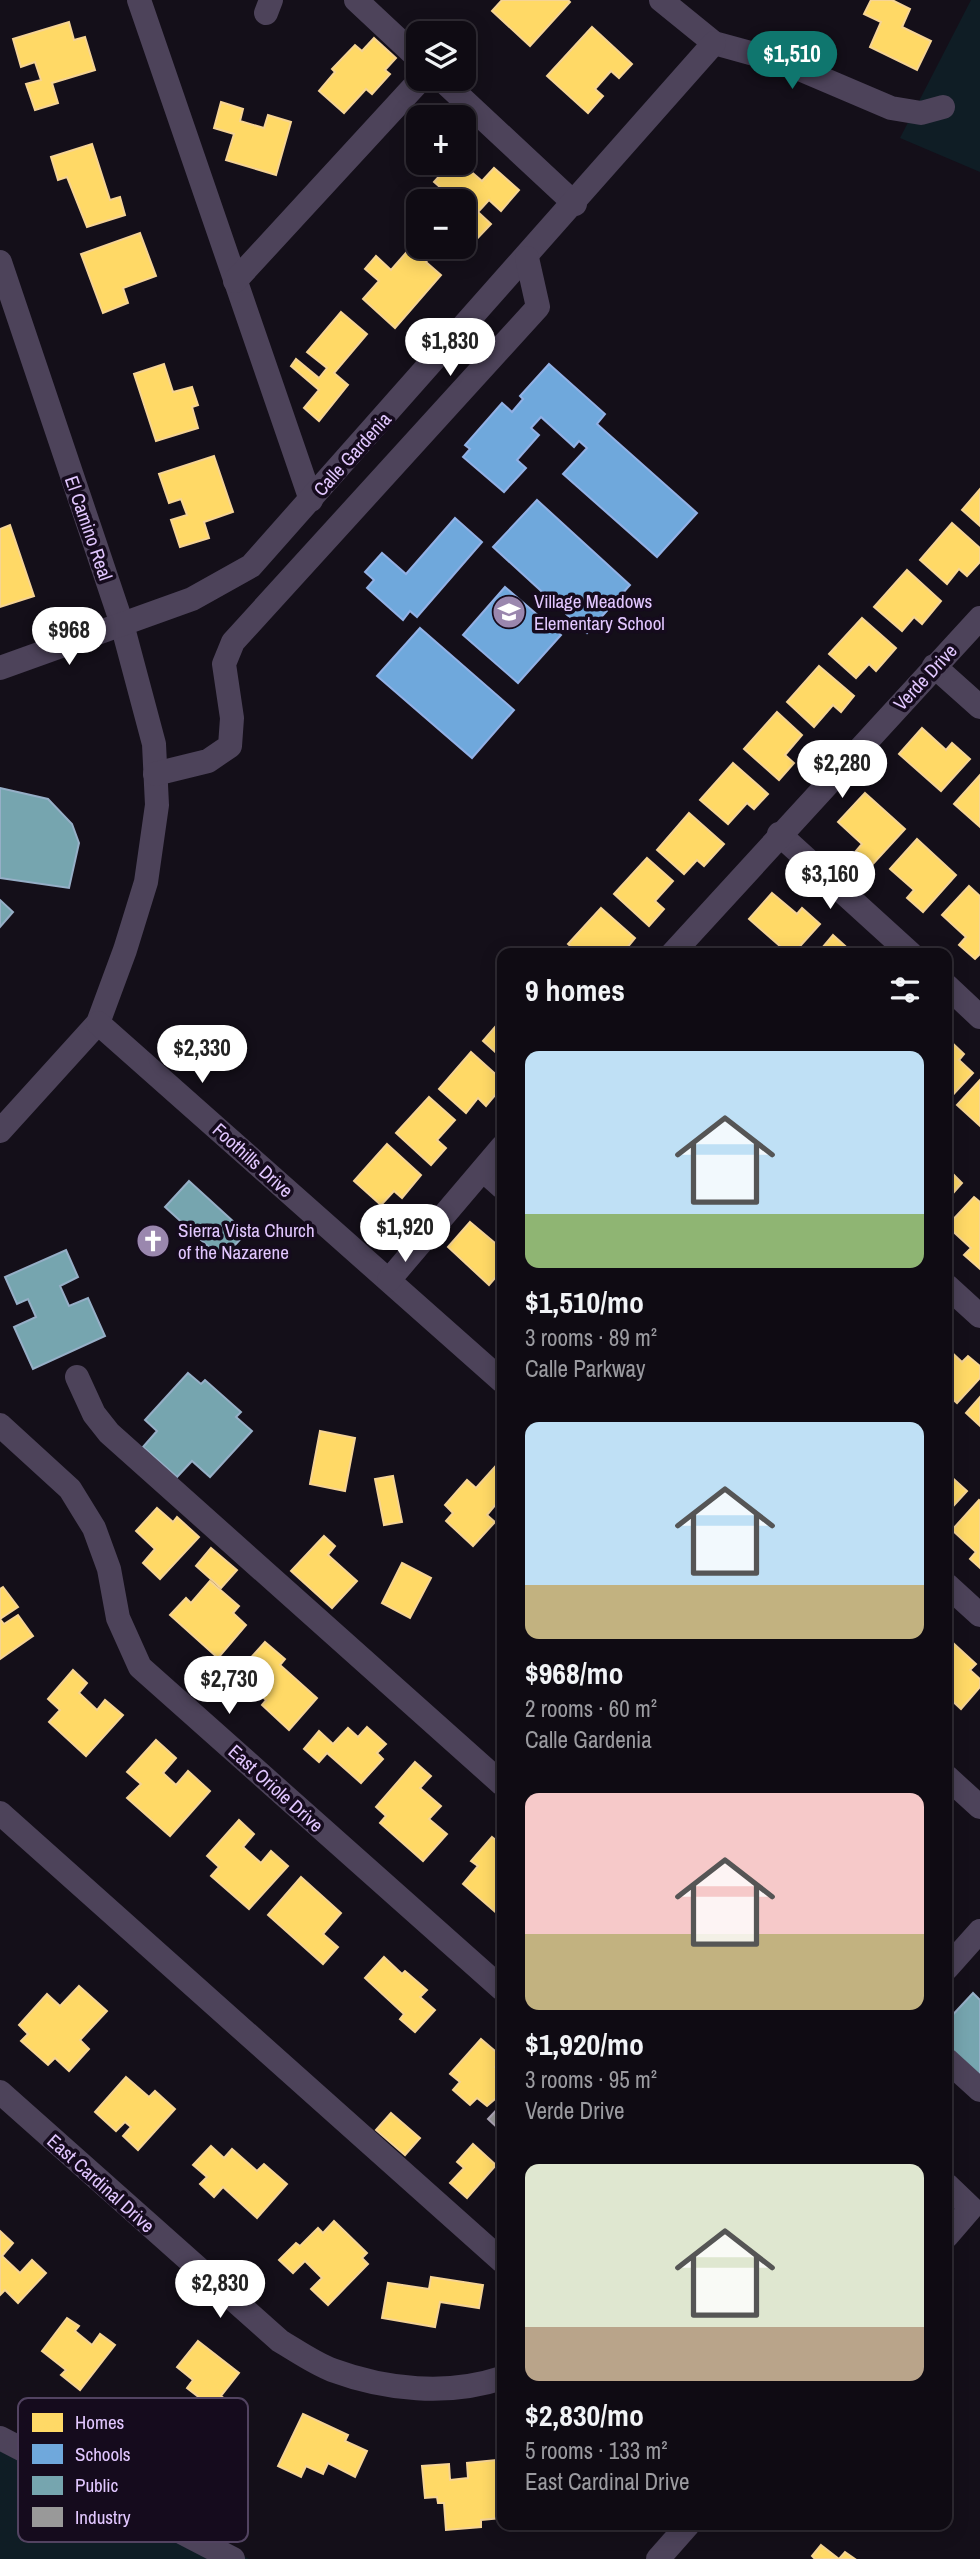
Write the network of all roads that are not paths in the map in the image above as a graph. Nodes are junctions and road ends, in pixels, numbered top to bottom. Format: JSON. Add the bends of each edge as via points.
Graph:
{"nodes":[{"id":1,"x":139,"y":0,"type":"edge"},
{"id":2,"x":356,"y":0,"type":"edge"},
{"id":3,"x":661,"y":0,"type":"edge"},
{"id":4,"x":714,"y":43,"type":"junction"},
{"id":5,"x":406,"y":47,"type":"edge"},
{"id":6,"x":410,"y":91,"type":"edge"},
{"id":7,"x":454,"y":91,"type":"edge"},
{"id":8,"x":943,"y":107,"type":"dead end"},
{"id":9,"x":575,"y":204,"type":"junction"},
{"id":10,"x":527,"y":258,"type":"junction"},
{"id":11,"x":0,"y":262,"type":"edge"},
{"id":12,"x":234,"y":281,"type":"junction"},
{"id":13,"x":311,"y":500,"type":"junction"},
{"id":14,"x":980,"y":618,"type":"edge"},
{"id":15,"x":122,"y":624,"type":"junction"},
{"id":16,"x":934,"y":666,"type":"junction"},
{"id":17,"x":0,"y":668,"type":"edge"},
{"id":18,"x":980,"y":707,"type":"edge"},
{"id":19,"x":155,"y":774,"type":"junction"},
{"id":20,"x":779,"y":834,"type":"junction"},
{"id":21,"x":677,"y":948,"type":"edge"},
{"id":22,"x":904,"y":948,"type":"edge"},
{"id":23,"x":952,"y":991,"type":"edge"},
{"id":24,"x":980,"y":1017,"type":"edge"},
{"id":25,"x":97,"y":1023,"type":"junction"},
{"id":26,"x":0,"y":1131,"type":"edge"},
{"id":27,"x":497,"y":1153,"type":"edge"},
{"id":28,"x":483,"y":1170,"type":"junction"},
{"id":29,"x":497,"y":1183,"type":"edge"},
{"id":30,"x":389,"y":1280,"type":"junction"},
{"id":31,"x":952,"y":1291,"type":"edge"},
{"id":32,"x":980,"y":1316,"type":"edge"},
{"id":33,"x":77,"y":1377,"type":"dead end"},
{"id":34,"x":497,"y":1377,"type":"edge"},
{"id":35,"x":0,"y":1425,"type":"edge"},
{"id":36,"x":952,"y":1590,"type":"edge"},
{"id":37,"x":980,"y":1615,"type":"edge"},
{"id":38,"x":497,"y":1780,"type":"edge"},
{"id":39,"x":952,"y":1782,"type":"edge"},
{"id":40,"x":980,"y":1807,"type":"edge"},
{"id":41,"x":0,"y":1814,"type":"edge"},
{"id":42,"x":980,"y":1931,"type":"edge"},
{"id":43,"x":952,"y":1962,"type":"edge"},
{"id":44,"x":497,"y":1985,"type":"edge"},
{"id":45,"x":952,"y":2065,"type":"edge"},
{"id":46,"x":980,"y":2090,"type":"edge"},
{"id":47,"x":0,"y":2092,"type":"edge"},
{"id":48,"x":952,"y":2190,"type":"edge"},
{"id":49,"x":952,"y":2230,"type":"edge"},
{"id":50,"x":497,"y":2257,"type":"edge"},
{"id":51,"x":497,"y":2380,"type":"edge"},
{"id":52,"x":0,"y":2438,"type":"edge"},
{"id":53,"x":18,"y":2447,"type":"edge"},
{"id":54,"x":684,"y":2530,"type":"edge"},
{"id":55,"x":200,"y":2542,"type":"edge"},
{"id":56,"x":233,"y":2559,"type":"edge"},
{"id":57,"x":658,"y":2559,"type":"edge"}],
"edges":[{"from":1,"to":12,"type":"street"},
{"from":2,"to":5,"type":"street"},
{"from":3,"to":4,"type":"street"},
{"from":4,"to":8,"type":"street","via":[[783,62],[891,108],[921,113]]},
{"from":4,"to":9,"type":"street","name":"Calle Gardenia"},
{"from":6,"to":12,"type":"street"},
{"from":7,"to":9,"type":"street"},
{"from":9,"to":10,"type":"street","name":"Calle Gardenia"},
{"from":10,"to":13,"type":"street","name":"Calle Gardenia"},
{"from":10,"to":19,"type":"street","via":[[538,307],[233,642],[224,664],[232,718],[230,746],[208,761]]},
{"from":11,"to":15,"type":"street","name":"El Camino Real"},
{"from":12,"to":13,"type":"street"},
{"from":13,"to":15,"type":"street","name":"Calle Gardenia","via":[[251,566],[192,599]]},
{"from":14,"to":16,"type":"street","name":"Verde Drive"},
{"from":15,"to":17,"type":"street","name":"Calle Gardenia"},
{"from":15,"to":19,"type":"street","name":"El Camino Real","via":[[154,744]]},
{"from":16,"to":18,"type":"street"},
{"from":16,"to":20,"type":"street","name":"Verde Drive"},
{"from":19,"to":25,"type":"street","name":"El Camino Real","via":[[156,805],[146,882]]},
{"from":20,"to":21,"type":"street","name":"Verde Drive"},
{"from":20,"to":22,"type":"street"},
{"from":23,"to":24,"type":"street"},
{"from":25,"to":26,"type":"street","name":"El Camino Real"},
{"from":25,"to":30,"type":"street","name":"Foothills Drive"},
{"from":27,"to":28,"type":"street"},
{"from":28,"to":29,"type":"street"},
{"from":28,"to":30,"type":"street"},
{"from":30,"to":34,"type":"street","name":"Foothills Drive"},
{"from":31,"to":32,"type":"street"},
{"from":33,"to":38,"type":"street","via":[[94,1414],[109,1433]]},
{"from":35,"to":44,"type":"street","name":"East Oriole Drive","via":[[70,1489],[94,1528],[110,1569],[118,1618],[140,1667]]},
{"from":36,"to":37,"type":"street"},
{"from":39,"to":40,"type":"street"},
{"from":41,"to":50,"type":"street"},
{"from":42,"to":43,"type":"street"},
{"from":45,"to":46,"type":"street"},
{"from":47,"to":51,"type":"street","name":"East Cardinal Drive","via":[[280,2341],[331,2370],[391,2386],[436,2390]]},
{"from":48,"to":49,"type":"street","via":[[971,2208]]},
{"from":52,"to":53,"type":"street"},
{"from":54,"to":57,"type":"street"},
{"from":55,"to":56,"type":"street"}]}
